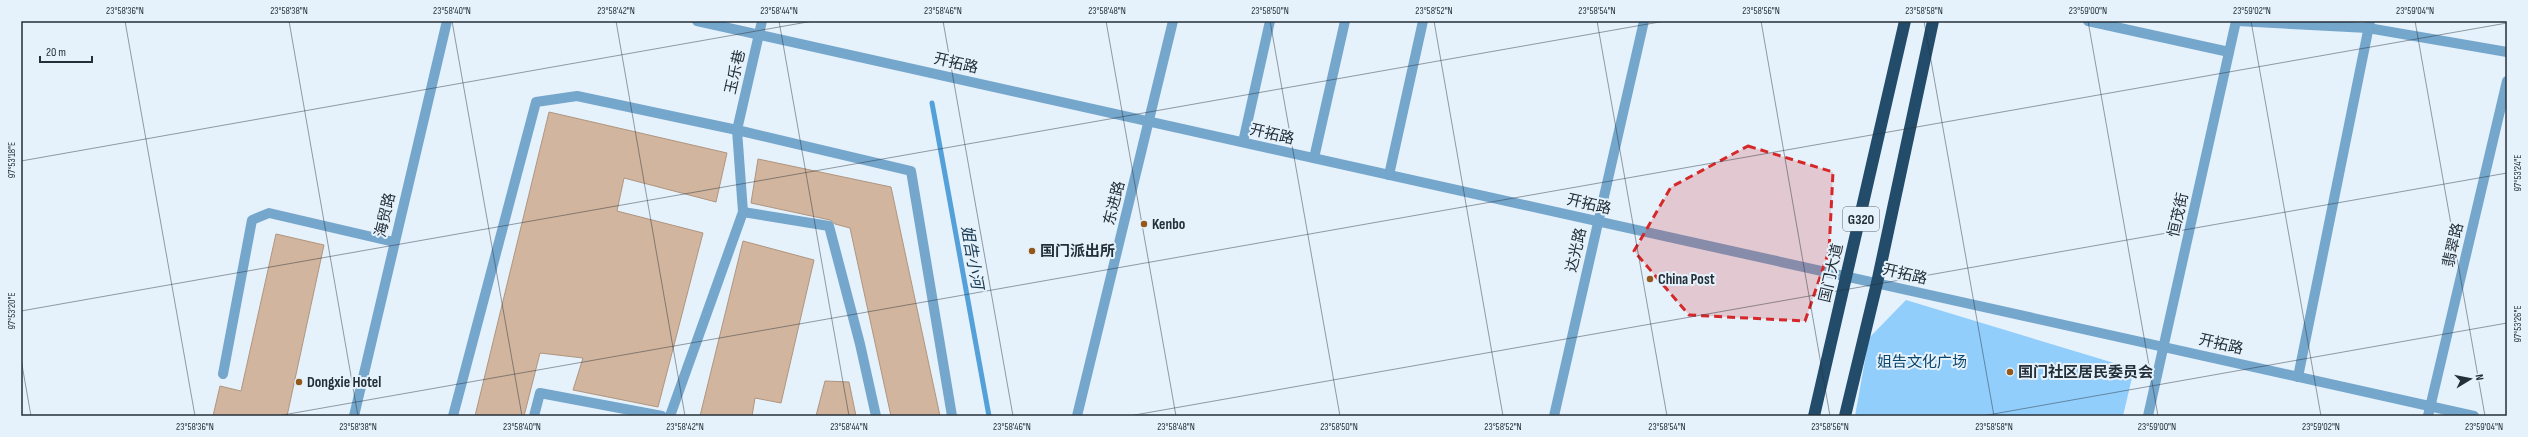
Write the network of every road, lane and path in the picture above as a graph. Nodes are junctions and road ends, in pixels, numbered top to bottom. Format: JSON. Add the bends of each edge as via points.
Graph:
{"nodes":[{"id":1,"x":447,"y":21,"type":"edge"},
{"id":2,"x":696,"y":21,"type":"edge"},
{"id":3,"x":762,"y":21,"type":"edge"},
{"id":4,"x":1172,"y":21,"type":"edge"},
{"id":5,"x":1270,"y":21,"type":"edge"},
{"id":6,"x":1345,"y":21,"type":"edge"},
{"id":7,"x":1423,"y":21,"type":"edge"},
{"id":8,"x":1644,"y":21,"type":"edge"},
{"id":9,"x":1905,"y":21,"type":"edge"},
{"id":10,"x":1933,"y":21,"type":"edge"},
{"id":11,"x":2088,"y":21,"type":"edge"},
{"id":12,"x":2237,"y":21,"type":"edge"},
{"id":13,"x":2369,"y":25,"type":"edge"},
{"id":14,"x":758,"y":35,"type":"junction"},
{"id":15,"x":2229,"y":52,"type":"junction"},
{"id":16,"x":2507,"y":52,"type":"edge"},
{"id":17,"x":2507,"y":80,"type":"edge"},
{"id":18,"x":1149,"y":122,"type":"junction"},
{"id":19,"x":737,"y":130,"type":"junction"},
{"id":20,"x":1243,"y":142,"type":"junction"},
{"id":21,"x":1314,"y":158,"type":"junction"},
{"id":22,"x":1389,"y":175,"type":"junction"},
{"id":23,"x":743,"y":212,"type":"junction"},
{"id":24,"x":1598,"y":221,"type":"junction"},
{"id":25,"x":394,"y":242,"type":"junction"},
{"id":26,"x":1847,"y":276,"type":"junction"},
{"id":27,"x":1877,"y":283,"type":"junction"},
{"id":28,"x":2164,"y":347,"type":"junction"},
{"id":29,"x":223,"y":374,"type":"dead end"},
{"id":30,"x":2298,"y":377,"type":"junction"},
{"id":31,"x":2430,"y":411,"type":"edge"},
{"id":32,"x":354,"y":416,"type":"edge"},
{"id":33,"x":452,"y":416,"type":"edge"},
{"id":34,"x":534,"y":416,"type":"edge"},
{"id":35,"x":662,"y":416,"type":"edge"},
{"id":36,"x":670,"y":416,"type":"edge"},
{"id":37,"x":876,"y":416,"type":"edge"},
{"id":38,"x":952,"y":416,"type":"edge"},
{"id":39,"x":1077,"y":416,"type":"edge"},
{"id":40,"x":1554,"y":416,"type":"edge"},
{"id":41,"x":1814,"y":416,"type":"edge"},
{"id":42,"x":1845,"y":416,"type":"edge"},
{"id":43,"x":2148,"y":416,"type":"edge"},
{"id":44,"x":2474,"y":416,"type":"edge"}],
"edges":[{"from":1,"to":25,"type":"street","name":"海贸路"},
{"from":2,"to":14,"type":"street","name":"开拓路"},
{"from":3,"to":14,"type":"street","name":"玉乐巷"},
{"from":4,"to":18,"type":"street","name":"东进路"},
{"from":5,"to":20,"type":"street"},
{"from":6,"to":21,"type":"street"},
{"from":7,"to":22,"type":"street"},
{"from":8,"to":24,"type":"street","name":"达光路"},
{"from":9,"to":26,"type":"highway","name":"国门大道","number":"G320"},
{"from":10,"to":27,"type":"highway","number":"G320"},
{"from":11,"to":15,"type":"street"},
{"from":12,"to":13,"type":"street"},
{"from":12,"to":15,"type":"street","name":"恒茂街"},
{"from":13,"to":16,"type":"street"},
{"from":13,"to":30,"type":"street"},
{"from":14,"to":18,"type":"street","name":"开拓路"},
{"from":14,"to":19,"type":"street","name":"玉乐巷"},
{"from":15,"to":28,"type":"street","name":"恒茂街"},
{"from":17,"to":31,"type":"street","name":"翡翠路"},
{"from":18,"to":20,"type":"street","name":"开拓路"},
{"from":18,"to":39,"type":"street","name":"东进路"},
{"from":19,"to":23,"type":"street","name":"玉乐巷"},
{"from":19,"to":33,"type":"street","via":[[577,96],[536,102]]},
{"from":19,"to":38,"type":"street","via":[[911,171]]},
{"from":20,"to":21,"type":"street","name":"开拓路"},
{"from":21,"to":22,"type":"street","name":"开拓路"},
{"from":22,"to":24,"type":"street","name":"开拓路"},
{"from":23,"to":36,"type":"street"},
{"from":23,"to":37,"type":"street","via":[[829,226]]},
{"from":24,"to":26,"type":"street","name":"开拓路"},
{"from":24,"to":40,"type":"street","name":"达光路"},
{"from":25,"to":29,"type":"street","via":[[269,213],[252,220]]},
{"from":25,"to":32,"type":"street","name":"海贸路"},
{"from":26,"to":27,"type":"street","name":"开拓路"},
{"from":26,"to":41,"type":"highway","name":"国门大道","number":"G320"},
{"from":27,"to":28,"type":"street","name":"开拓路"},
{"from":27,"to":42,"type":"highway","number":"G320"},
{"from":28,"to":30,"type":"street","name":"开拓路"},
{"from":28,"to":43,"type":"street","name":"恒茂街"},
{"from":30,"to":31,"type":"street","name":"开拓路"},
{"from":31,"to":44,"type":"street","name":"开拓路"},
{"from":34,"to":35,"type":"street","via":[[540,393]]}]}
